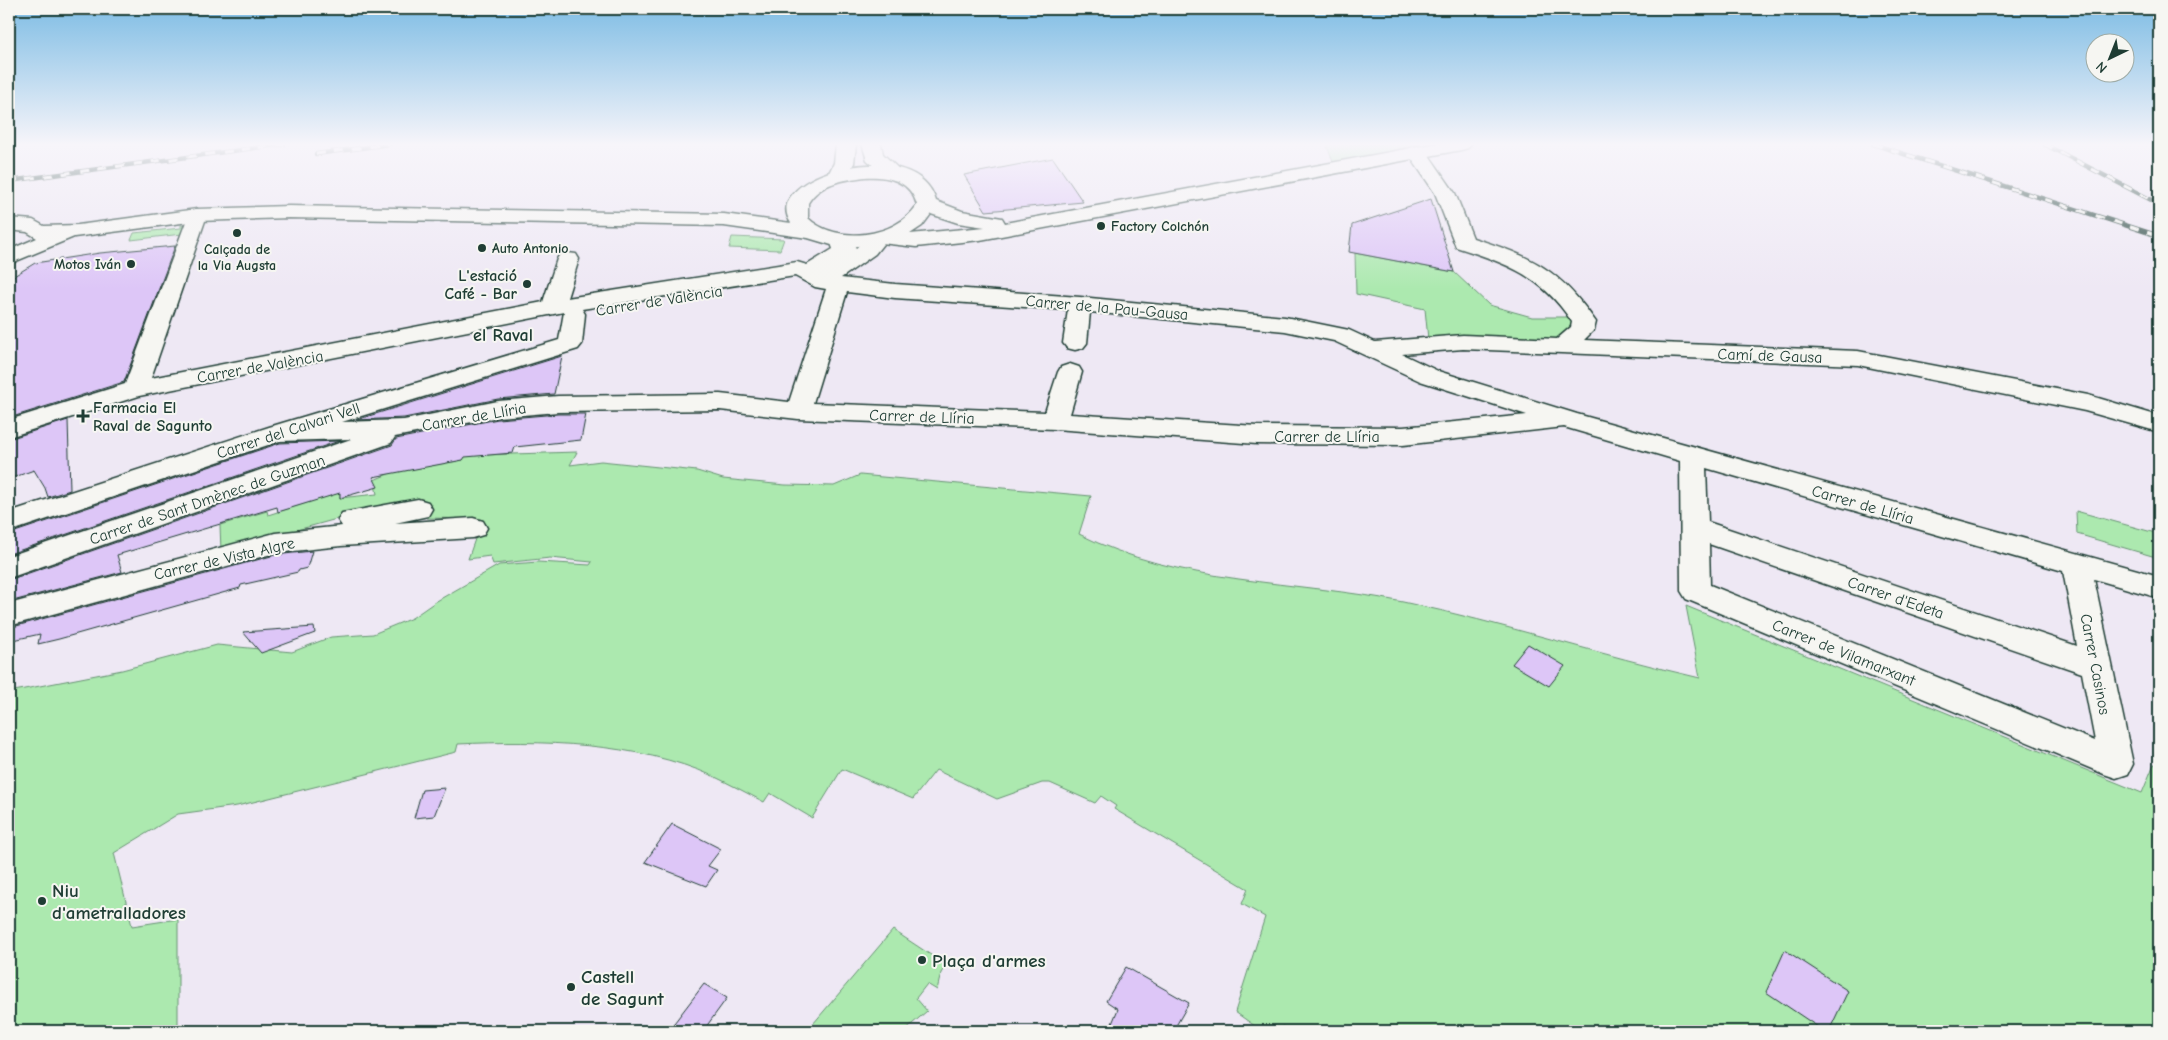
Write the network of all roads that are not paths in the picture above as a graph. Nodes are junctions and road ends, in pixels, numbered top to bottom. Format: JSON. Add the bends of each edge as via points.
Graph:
{"nodes":[{"id":1,"x":805,"y":193,"type":"edge"},
{"id":2,"x":924,"y":193,"type":"edge"},
{"id":3,"x":1199,"y":193,"type":"edge"},
{"id":4,"x":1445,"y":193,"type":"edge"},
{"id":5,"x":801,"y":196,"type":"junction"},
{"id":6,"x":927,"y":205,"type":"junction"},
{"id":7,"x":196,"y":215,"type":"junction"},
{"id":8,"x":724,"y":220,"type":"junction"},
{"id":9,"x":1040,"y":222,"type":"junction"},
{"id":10,"x":9,"y":224,"type":"edge"},
{"id":11,"x":812,"y":232,"type":"junction"},
{"id":12,"x":879,"y":238,"type":"junction"},
{"id":13,"x":35,"y":239,"type":"junction"},
{"id":14,"x":841,"y":240,"type":"junction"},
{"id":15,"x":9,"y":258,"type":"edge"},
{"id":16,"x":568,"y":259,"type":"dead end"},
{"id":17,"x":839,"y":274,"type":"junction"},
{"id":18,"x":807,"y":275,"type":"junction"},
{"id":19,"x":1080,"y":304,"type":"junction"},
{"id":20,"x":563,"y":311,"type":"junction"},
{"id":21,"x":1075,"y":343,"type":"dead end"},
{"id":22,"x":1562,"y":346,"type":"junction"},
{"id":23,"x":1374,"y":349,"type":"junction"},
{"id":24,"x":1070,"y":372,"type":"dead end"},
{"id":25,"x":1429,"y":376,"type":"joint"},
{"id":26,"x":135,"y":389,"type":"junction"},
{"id":27,"x":798,"y":411,"type":"junction"},
{"id":28,"x":1568,"y":420,"type":"junction"},
{"id":29,"x":1055,"y":421,"type":"junction"},
{"id":30,"x":2159,"y":424,"type":"edge"},
{"id":31,"x":404,"y":428,"type":"junction"},
{"id":32,"x":9,"y":429,"type":"edge"},
{"id":33,"x":278,"y":433,"type":"junction"},
{"id":34,"x":1693,"y":456,"type":"junction"},
{"id":35,"x":418,"y":509,"type":"dead end"},
{"id":36,"x":9,"y":522,"type":"edge"},
{"id":37,"x":473,"y":528,"type":"dead end"},
{"id":38,"x":1696,"y":529,"type":"junction"},
{"id":39,"x":305,"y":540,"type":"junction"},
{"id":40,"x":2076,"y":563,"type":"junction"},
{"id":41,"x":9,"y":567,"type":"edge"},
{"id":42,"x":2159,"y":587,"type":"edge"},
{"id":43,"x":9,"y":614,"type":"edge"},
{"id":44,"x":2096,"y":665,"type":"junction"},
{"id":45,"x":2116,"y":764,"type":"joint"}],
"edges":[{"from":1,"to":5,"type":"street"},
{"from":2,"to":6,"type":"street"},
{"from":3,"to":9,"type":"street"},
{"from":4,"to":22,"type":"street","via":[[1464,242],[1513,257],[1553,281],[1574,306],[1584,322],[1582,330]]},
{"from":5,"to":8,"type":"street","via":[[758,216]]},
{"from":5,"to":11,"type":"street","via":[[796,209],[800,221]]},
{"from":6,"to":9,"type":"street","via":[[958,217],[982,221]]},
{"from":6,"to":12,"type":"street","via":[[920,218],[904,229]]},
{"from":7,"to":8,"type":"street","via":[[289,212]]},
{"from":7,"to":13,"type":"street"},
{"from":7,"to":26,"type":"street"},
{"from":8,"to":11,"type":"street"},
{"from":9,"to":12,"type":"street","via":[[980,234],[916,241]]},
{"from":10,"to":13,"type":"street","via":[[33,226]]},
{"from":11,"to":14,"type":"street"},
{"from":12,"to":14,"type":"street"},
{"from":12,"to":17,"type":"street"},
{"from":13,"to":15,"type":"street"},
{"from":14,"to":18,"type":"street","via":[[845,248],[841,254]]},
{"from":16,"to":20,"type":"street"},
{"from":17,"to":18,"type":"street","via":[[824,282]]},
{"from":17,"to":19,"type":"street","name":"Carrer de la Pau-Gausa"},
{"from":17,"to":27,"type":"street"},
{"from":18,"to":20,"type":"street","name":"Carrer de València","via":[[794,282],[701,291]]},
{"from":19,"to":21,"type":"street"},
{"from":19,"to":23,"type":"street","name":"Carrer de la Pau-Gausa","via":[[1285,324],[1341,335]]},
{"from":20,"to":26,"type":"street","name":"Carrer de València","via":[[517,319],[514,316]]},
{"from":20,"to":33,"type":"street","name":"Carrer del Calvari Vell","via":[[570,344]]},
{"from":22,"to":23,"type":"street","name":"Camí de Gausa","via":[[1463,342]]},
{"from":22,"to":30,"type":"street","name":"Camí de Gausa","via":[[1858,358],[2088,403]]},
{"from":23,"to":25,"type":"street","name":"Carrer de la Pau-Gausa"},
{"from":24,"to":29,"type":"street"},
{"from":25,"to":28,"type":"street","name":"Carrer de Llíria"},
{"from":26,"to":32,"type":"street","name":"Carrer de València"},
{"from":27,"to":29,"type":"street","name":"Carrer de Llíria"},
{"from":27,"to":31,"type":"street","name":"Carrer de Llíria","via":[[720,402],[558,404],[498,409]]},
{"from":28,"to":29,"type":"street","name":"Carrer de Llíria","via":[[1403,436],[1256,435]]},
{"from":28,"to":34,"type":"street","name":"Carrer de Llíria"},
{"from":31,"to":33,"type":"street","name":"Carrer de Llíria"},
{"from":31,"to":41,"type":"street","name":"Carrer de Sant Dmènec de Guzman"},
{"from":33,"to":36,"type":"street","name":"Carrer del Calvari Vell"},
{"from":34,"to":38,"type":"street","name":"Carrer de Vilamarxant"},
{"from":34,"to":40,"type":"street","name":"Carrer de Llíria"},
{"from":35,"to":39,"type":"street","via":[[354,519]]},
{"from":37,"to":39,"type":"street","name":"Carrer de Vista Algre"},
{"from":38,"to":44,"type":"street","name":"Carrer d'Edeta"},
{"from":38,"to":45,"type":"street","name":"Carrer de Vilamarxant","via":[[1696,591]]},
{"from":39,"to":43,"type":"street","name":"Carrer de Vista Algre","via":[[266,545]]},
{"from":40,"to":42,"type":"street","name":"Carrer de Llíria"},
{"from":40,"to":44,"type":"street","name":"Carrer Casinos"},
{"from":44,"to":45,"type":"street","name":"Carrer Casinos"}]}
